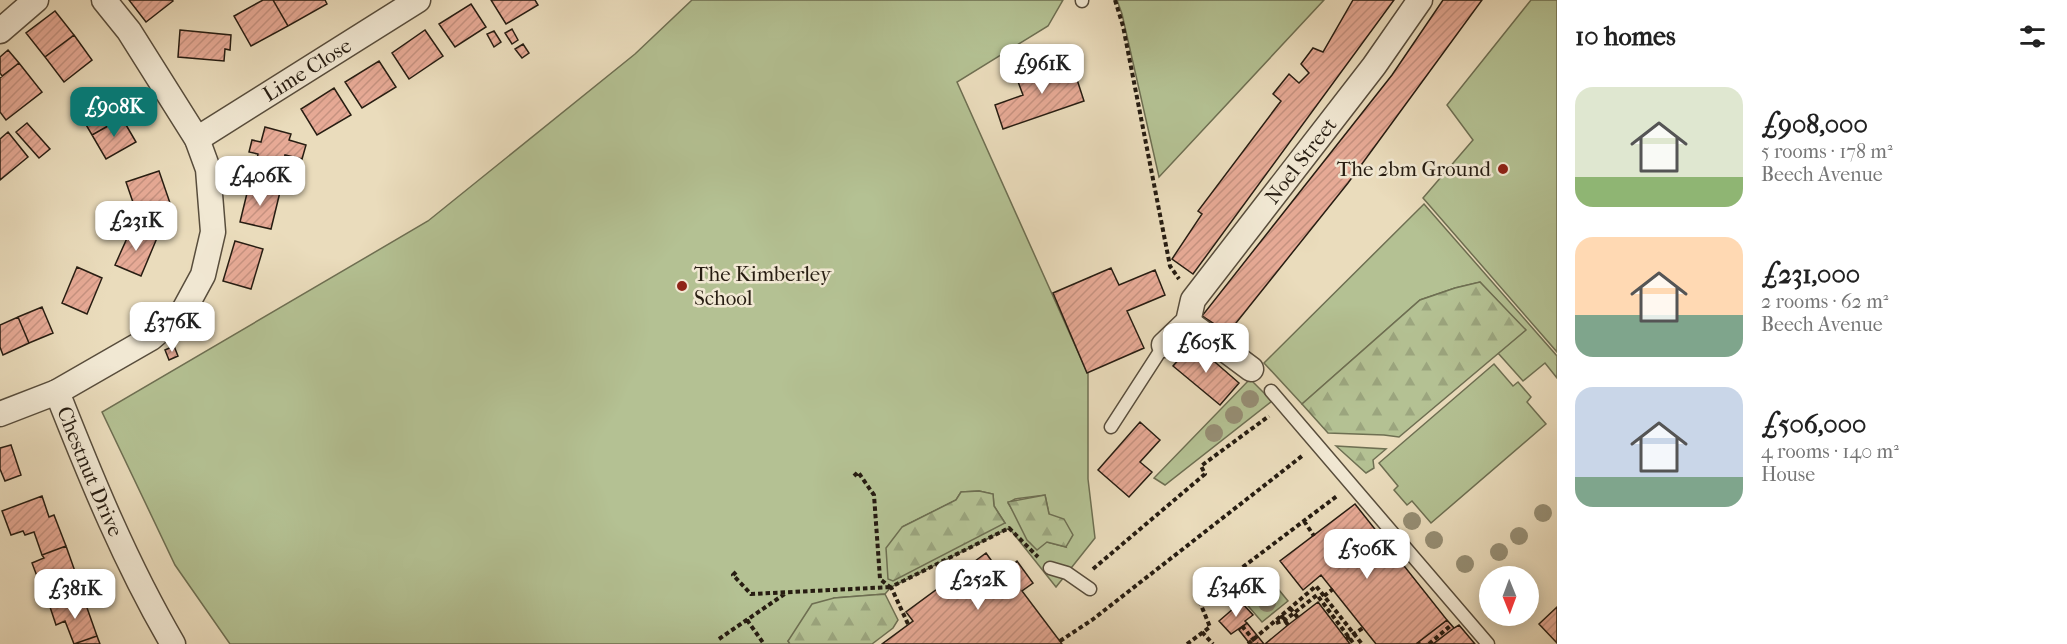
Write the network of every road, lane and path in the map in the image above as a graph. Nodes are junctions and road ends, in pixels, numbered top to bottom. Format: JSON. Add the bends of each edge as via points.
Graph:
{"nodes":[{"id":1,"x":36,"y":0,"type":"edge"},
{"id":2,"x":104,"y":0,"type":"edge"},
{"id":3,"x":418,"y":0,"type":"edge"},
{"id":4,"x":1115,"y":0,"type":"edge"},
{"id":5,"x":1420,"y":0,"type":"edge"},
{"id":6,"x":0,"y":31,"type":"edge"},
{"id":7,"x":197,"y":139,"type":"junction"},
{"id":8,"x":1190,"y":311,"type":"junction"},
{"id":9,"x":1164,"y":345,"type":"joint"},
{"id":10,"x":1251,"y":369,"type":"dead end"},
{"id":11,"x":1271,"y":391,"type":"dead end"},
{"id":12,"x":57,"y":392,"type":"junction"},
{"id":13,"x":1284,"y":406,"type":"junction"},
{"id":14,"x":0,"y":414,"type":"edge"},
{"id":15,"x":1111,"y":427,"type":"dead end"},
{"id":16,"x":1317,"y":444,"type":"junction"},
{"id":17,"x":854,"y":476,"type":"dead end"},
{"id":18,"x":1343,"y":491,"type":"dead end"},
{"id":19,"x":1304,"y":521,"type":"junction"},
{"id":20,"x":1314,"y":536,"type":"dead end"},
{"id":21,"x":1050,"y":568,"type":"joint"},
{"id":22,"x":736,"y":572,"type":"dead end"},
{"id":23,"x":1079,"y":581,"type":"junction"},
{"id":24,"x":891,"y":587,"type":"junction"},
{"id":25,"x":1090,"y":589,"type":"dead end"},
{"id":26,"x":1333,"y":589,"type":"dead end"},
{"id":27,"x":787,"y":593,"type":"junction"},
{"id":28,"x":1322,"y":598,"type":"junction"},
{"id":29,"x":1290,"y":608,"type":"junction"},
{"id":30,"x":1294,"y":613,"type":"junction"},
{"id":31,"x":1281,"y":615,"type":"junction"},
{"id":32,"x":1298,"y":618,"type":"dead end"},
{"id":33,"x":747,"y":620,"type":"junction"},
{"id":34,"x":1285,"y":620,"type":"junction"},
{"id":35,"x":1275,"y":623,"type":"junction"},
{"id":36,"x":908,"y":624,"type":"dead end"},
{"id":37,"x":1288,"y":625,"type":"dead end"},
{"id":38,"x":1452,"y":625,"type":"dead end"},
{"id":39,"x":1242,"y":626,"type":"dead end"},
{"id":40,"x":1363,"y":628,"type":"dead end"},
{"id":41,"x":1202,"y":632,"type":"junction"},
{"id":42,"x":1349,"y":636,"type":"junction"},
{"id":43,"x":719,"y":639,"type":"dead end"},
{"id":44,"x":1253,"y":640,"type":"junction"},
{"id":45,"x":1060,"y":641,"type":"dead end"},
{"id":46,"x":1432,"y":643,"type":"edge"},
{"id":47,"x":173,"y":644,"type":"edge"},
{"id":48,"x":764,"y":644,"type":"edge"},
{"id":49,"x":1187,"y":644,"type":"edge"},
{"id":50,"x":1213,"y":644,"type":"edge"},
{"id":51,"x":1248,"y":644,"type":"edge"},
{"id":52,"x":1257,"y":644,"type":"edge"},
{"id":53,"x":1354,"y":644,"type":"edge"},
{"id":54,"x":1362,"y":644,"type":"edge"},
{"id":55,"x":1488,"y":644,"type":"edge"}],
"edges":[{"from":1,"to":6,"type":"street"},
{"from":2,"to":7,"type":"street","via":[[129,30]]},
{"from":3,"to":7,"type":"street","name":"Lime Close"},
{"from":4,"to":8,"type":"path","via":[[1170,266]]},
{"from":5,"to":8,"type":"street","name":"Noel Street"},
{"from":7,"to":12,"type":"street","via":[[208,169],[213,232],[203,275],[189,302],[151,338]]},
{"from":8,"to":9,"type":"street","name":"Noel Street"},
{"from":8,"to":10,"type":"street"},
{"from":9,"to":15,"type":"lane"},
{"from":11,"to":13,"type":"lane"},
{"from":12,"to":14,"type":"street"},
{"from":12,"to":47,"type":"street","name":"Chestnut Drive","via":[[95,490]]},
{"from":13,"to":16,"type":"lane"},
{"from":13,"to":23,"type":"path","via":[[1201,466],[1205,474]]},
{"from":16,"to":45,"type":"path"},
{"from":16,"to":55,"type":"lane"},
{"from":17,"to":24,"type":"path","via":[[858,472],[874,495],[880,579]]},
{"from":18,"to":19,"type":"path"},
{"from":19,"to":20,"type":"path"},
{"from":19,"to":41,"type":"path","via":[[1199,600],[1210,627]]},
{"from":21,"to":23,"type":"lane"},
{"from":21,"to":24,"type":"path","via":[[1010,528]]},
{"from":22,"to":27,"type":"path","via":[[733,575],[751,594]]},
{"from":23,"to":25,"type":"lane"},
{"from":24,"to":27,"type":"path"},
{"from":24,"to":36,"type":"path"},
{"from":26,"to":28,"type":"path"},
{"from":27,"to":33,"type":"path"},
{"from":28,"to":29,"type":"path","via":[[1313,586]]},
{"from":28,"to":30,"type":"path","via":[[1317,595]]},
{"from":28,"to":42,"type":"path"},
{"from":29,"to":30,"type":"path"},
{"from":29,"to":31,"type":"path"},
{"from":30,"to":32,"type":"path"},
{"from":30,"to":34,"type":"path"},
{"from":31,"to":34,"type":"path"},
{"from":31,"to":35,"type":"path"},
{"from":33,"to":43,"type":"path"},
{"from":33,"to":48,"type":"path"},
{"from":34,"to":35,"type":"path"},
{"from":34,"to":37,"type":"path"},
{"from":35,"to":44,"type":"path"},
{"from":38,"to":46,"type":"path"},
{"from":39,"to":44,"type":"path"},
{"from":40,"to":42,"type":"path"},
{"from":41,"to":49,"type":"path"},
{"from":41,"to":50,"type":"path"},
{"from":42,"to":53,"type":"path"},
{"from":42,"to":54,"type":"path"},
{"from":44,"to":51,"type":"path"},
{"from":44,"to":52,"type":"path"}]}
